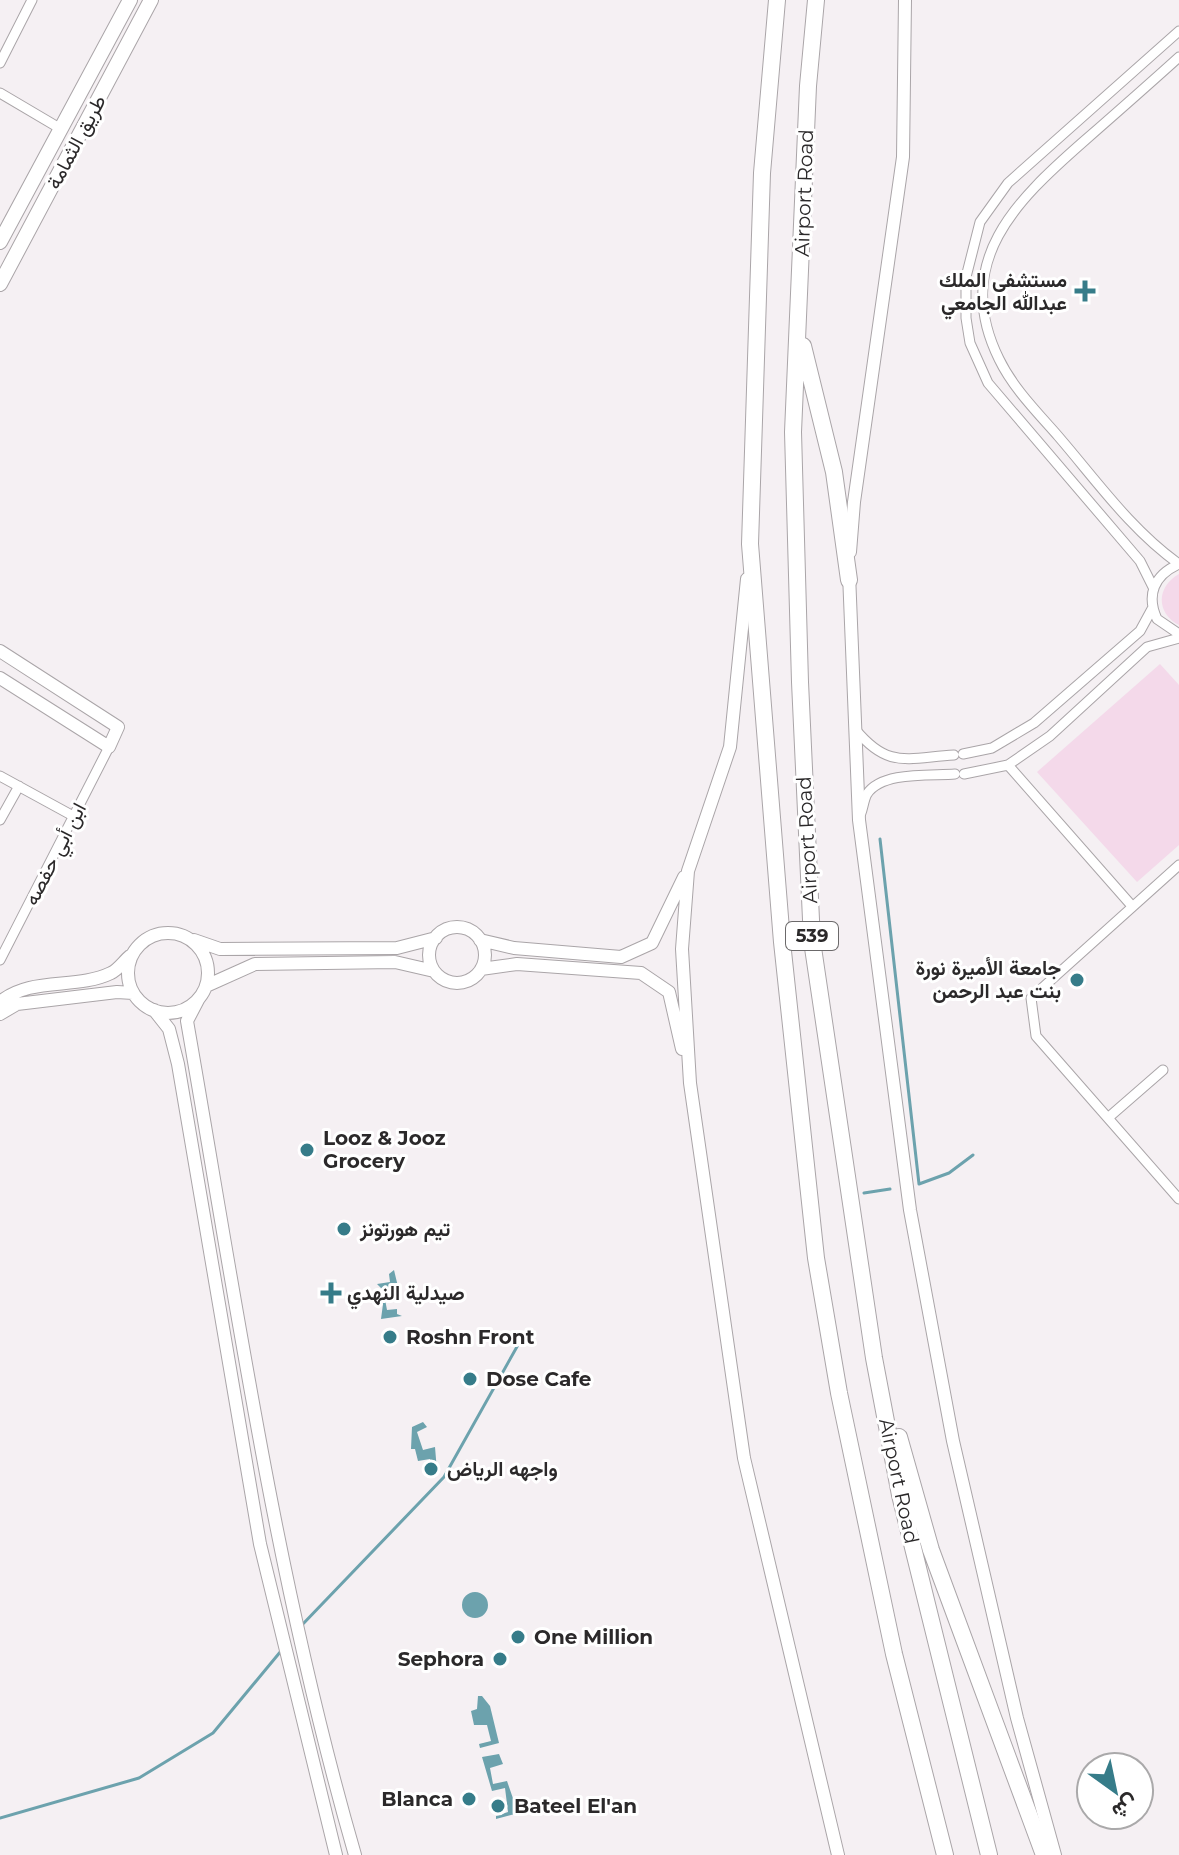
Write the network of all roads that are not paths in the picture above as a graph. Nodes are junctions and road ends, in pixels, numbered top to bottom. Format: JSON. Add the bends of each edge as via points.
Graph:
{"nodes":[{"id":1,"x":32,"y":0,"type":"edge"},
{"id":2,"x":130,"y":0,"type":"edge"},
{"id":3,"x":151,"y":0,"type":"edge"},
{"id":4,"x":777,"y":0,"type":"edge"},
{"id":5,"x":818,"y":0,"type":"edge"},
{"id":6,"x":905,"y":0,"type":"edge"},
{"id":7,"x":1179,"y":31,"type":"edge"},
{"id":8,"x":1179,"y":57,"type":"edge"},
{"id":9,"x":0,"y":63,"type":"edge"},
{"id":10,"x":0,"y":93,"type":"edge"},
{"id":11,"x":61,"y":129,"type":"junction"},
{"id":12,"x":0,"y":242,"type":"edge"},
{"id":13,"x":0,"y":284,"type":"edge"},
{"id":14,"x":799,"y":327,"type":"junction"},
{"id":15,"x":750,"y":544,"type":"junction"},
{"id":16,"x":1179,"y":564,"type":"edge"},
{"id":17,"x":849,"y":580,"type":"junction"},
{"id":18,"x":1153,"y":587,"type":"junction"},
{"id":19,"x":1152,"y":609,"type":"junction"},
{"id":20,"x":1179,"y":636,"type":"edge"},
{"id":21,"x":0,"y":651,"type":"edge"},
{"id":22,"x":0,"y":678,"type":"edge"},
{"id":23,"x":855,"y":729,"type":"junction"},
{"id":24,"x":109,"y":747,"type":"junction"},
{"id":25,"x":1008,"y":765,"type":"junction"},
{"id":26,"x":0,"y":776,"type":"edge"},
{"id":27,"x":19,"y":786,"type":"junction"},
{"id":28,"x":75,"y":817,"type":"junction"},
{"id":29,"x":0,"y":820,"type":"edge"},
{"id":30,"x":859,"y":820,"type":"junction"},
{"id":31,"x":1179,"y":865,"type":"edge"},
{"id":32,"x":688,"y":871,"type":"junction"},
{"id":33,"x":1132,"y":906,"type":"junction"},
{"id":34,"x":436,"y":938,"type":"junction"},
{"id":35,"x":191,"y":939,"type":"junction"},
{"id":36,"x":480,"y":940,"type":"junction"},
{"id":37,"x":812,"y":941,"type":"junction"},
{"id":38,"x":782,"y":942,"type":"junction"},
{"id":39,"x":132,"y":954,"type":"junction"},
{"id":40,"x":0,"y":960,"type":"edge"},
{"id":41,"x":481,"y":969,"type":"junction"},
{"id":42,"x":434,"y":971,"type":"junction"},
{"id":43,"x":203,"y":992,"type":"junction"},
{"id":44,"x":133,"y":993,"type":"junction"},
{"id":45,"x":0,"y":1002,"type":"edge"},
{"id":46,"x":154,"y":1010,"type":"junction"},
{"id":47,"x":0,"y":1014,"type":"edge"},
{"id":48,"x":1163,"y":1070,"type":"dead end"},
{"id":49,"x":690,"y":1083,"type":"junction"},
{"id":50,"x":1109,"y":1117,"type":"junction"},
{"id":51,"x":1179,"y":1199,"type":"edge"},
{"id":52,"x":873,"y":1348,"type":"junction"},
{"id":53,"x":336,"y":1855,"type":"edge"},
{"id":54,"x":355,"y":1855,"type":"edge"},
{"id":55,"x":838,"y":1855,"type":"edge"},
{"id":56,"x":945,"y":1855,"type":"edge"},
{"id":57,"x":989,"y":1855,"type":"edge"},
{"id":58,"x":1044,"y":1855,"type":"edge"},
{"id":59,"x":1055,"y":1855,"type":"edge"}],
"edges":[{"from":1,"to":9,"type":"street"},
{"from":2,"to":11,"type":"main road","name":"طريق الثمامة"},
{"from":3,"to":13,"type":"main road","name":"طريق الثمامة"},
{"from":4,"to":15,"type":"highway","name":"Airport Road","number":"539","via":[[762,173]]},
{"from":5,"to":14,"type":"highway","name":"Airport Road","number":"539","via":[[808,86]]},
{"from":6,"to":17,"type":"street","via":[[903,157],[854,502]]},
{"from":7,"to":18,"type":"street","via":[[992,202],[974,238],[964,297],[970,343],[988,383],[1140,561]]},
{"from":8,"to":16,"type":"street","via":[[1022,197],[994,243],[985,293],[993,346],[1017,389],[1140,532]]},
{"from":10,"to":11,"type":"street"},
{"from":11,"to":12,"type":"main road","name":"طريق الثمامة"},
{"from":14,"to":17,"type":"highway","via":[[834,472]]},
{"from":14,"to":37,"type":"highway","name":"Airport Road","number":"539","via":[[793,432]]},
{"from":15,"to":32,"type":"street","via":[[730,747]]},
{"from":15,"to":38,"type":"highway","name":"Airport Road","number":"539"},
{"from":16,"to":18,"type":"street"},
{"from":17,"to":23,"type":"street"},
{"from":18,"to":19,"type":"street"},
{"from":19,"to":20,"type":"street","via":[[1165,628]]},
{"from":19,"to":23,"type":"street","via":[[1140,631],[1034,723],[992,748],[891,759],[874,752]]},
{"from":20,"to":25,"type":"street","via":[[1147,647],[1050,736]]},
{"from":21,"to":24,"type":"street","via":[[118,727]]},
{"from":22,"to":24,"type":"street"},
{"from":23,"to":30,"type":"street"},
{"from":24,"to":28,"type":"street","name":"ابن أبي حفصه"},
{"from":25,"to":30,"type":"street","via":[[879,785],[867,794]]},
{"from":25,"to":33,"type":"street"},
{"from":26,"to":27,"type":"street"},
{"from":27,"to":28,"type":"street"},
{"from":27,"to":29,"type":"street"},
{"from":28,"to":40,"type":"street","name":"ابن أبي حفصه"},
{"from":30,"to":59,"type":"street","via":[[896,1124],[950,1426],[1017,1718]]},
{"from":31,"to":33,"type":"street"},
{"from":32,"to":36,"type":"street","via":[[652,943],[621,957]]},
{"from":32,"to":49,"type":"street","via":[[682,949]]},
{"from":33,"to":50,"type":"street","via":[[1031,998],[1036,1036]]},
{"from":34,"to":35,"type":"street","via":[[397,948],[220,949]]},
{"from":34,"to":36,"type":"street","via":[[457,928]]},
{"from":34,"to":42,"type":"street","via":[[429,957]]},
{"from":35,"to":39,"type":"street","via":[[179,934],[152,936]]},
{"from":35,"to":43,"type":"street","via":[[207,960]]},
{"from":36,"to":41,"type":"street","via":[[485,957]]},
{"from":37,"to":38,"type":"highway"},
{"from":37,"to":52,"type":"highway","name":"Airport Road","number":"539"},
{"from":38,"to":56,"type":"highway","name":"Airport Road","number":"539","via":[[816,1258],[839,1393],[894,1654]]},
{"from":39,"to":44,"type":"street","via":[[128,967]]},
{"from":39,"to":45,"type":"street","via":[[111,973],[11,993]]},
{"from":41,"to":42,"type":"street","via":[[461,983],[443,980]]},
{"from":41,"to":49,"type":"street","via":[[517,964],[641,973],[669,992]]},
{"from":42,"to":43,"type":"street","via":[[395,962],[255,964]]},
{"from":43,"to":46,"type":"street","via":[[178,1012]]},
{"from":43,"to":54,"type":"street","via":[[187,1021],[259,1445],[323,1746]]},
{"from":44,"to":46,"type":"street"},
{"from":44,"to":47,"type":"street","via":[[17,1004]]},
{"from":46,"to":53,"type":"street","via":[[169,1029],[178,1064],[260,1544]]},
{"from":48,"to":50,"type":"street"},
{"from":49,"to":55,"type":"street","via":[[744,1458]]},
{"from":50,"to":51,"type":"street"},
{"from":52,"to":57,"type":"highway","name":"Airport Road","number":"539","via":[[900,1495]]},
{"from":52,"to":58,"type":"highway","via":[[931,1550]]}]}
